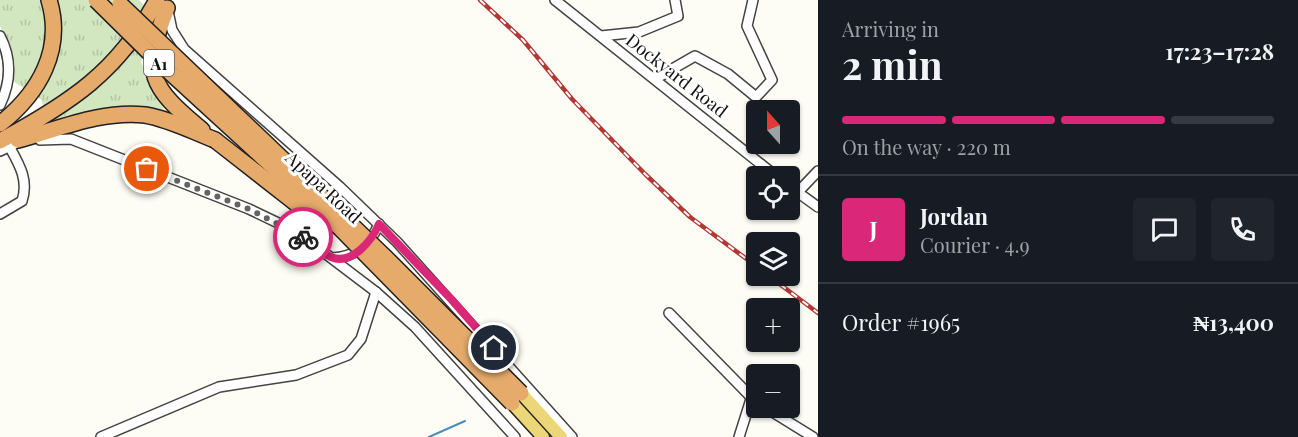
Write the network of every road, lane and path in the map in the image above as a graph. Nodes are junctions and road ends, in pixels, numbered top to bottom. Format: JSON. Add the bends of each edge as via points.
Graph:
{"nodes":[{"id":1,"x":49,"y":0,"type":"edge"},
{"id":2,"x":96,"y":0,"type":"edge"},
{"id":3,"x":145,"y":0,"type":"edge"},
{"id":4,"x":555,"y":0,"type":"edge"},
{"id":5,"x":675,"y":0,"type":"edge"},
{"id":6,"x":753,"y":0,"type":"edge"},
{"id":7,"x":118,"y":1,"type":"edge"},
{"id":8,"x":165,"y":3,"type":"edge"},
{"id":9,"x":0,"y":36,"type":"edge"},
{"id":10,"x":601,"y":36,"type":"junction"},
{"id":11,"x":655,"y":78,"type":"junction"},
{"id":12,"x":0,"y":105,"type":"edge"},
{"id":13,"x":0,"y":124,"type":"edge"},
{"id":14,"x":0,"y":129,"type":"edge"},
{"id":15,"x":215,"y":140,"type":"junction"},
{"id":16,"x":5,"y":145,"type":"edge"},
{"id":17,"x":763,"y":166,"type":"edge"},
{"id":18,"x":818,"y":171,"type":"edge"},
{"id":19,"x":800,"y":190,"type":"edge"},
{"id":20,"x":800,"y":195,"type":"edge"},
{"id":21,"x":818,"y":207,"type":"edge"},
{"id":22,"x":0,"y":214,"type":"edge"},
{"id":23,"x":379,"y":224,"type":"junction"},
{"id":24,"x":332,"y":258,"type":"junction"},
{"id":25,"x":386,"y":275,"type":"junction"},
{"id":26,"x":376,"y":292,"type":"junction"},
{"id":27,"x":452,"y":300,"type":"junction"},
{"id":28,"x":669,"y":313,"type":"dead end"},
{"id":29,"x":415,"y":327,"type":"junction"},
{"id":30,"x":746,"y":392,"type":"edge"},
{"id":31,"x":516,"y":398,"type":"junction"},
{"id":32,"x":747,"y":418,"type":"edge"},
{"id":33,"x":782,"y":418,"type":"edge"},
{"id":34,"x":101,"y":437,"type":"edge"},
{"id":35,"x":515,"y":437,"type":"edge"},
{"id":36,"x":543,"y":437,"type":"edge"},
{"id":37,"x":561,"y":437,"type":"edge"},
{"id":38,"x":572,"y":437,"type":"edge"},
{"id":39,"x":739,"y":437,"type":"edge"},
{"id":40,"x":813,"y":437,"type":"edge"}],
"edges":[{"from":1,"to":13,"type":"highway","via":[[55,40],[48,67]]},
{"from":2,"to":25,"type":"highway","name":"Apapa Road","number":"A1","bridge":true},
{"from":3,"to":14,"type":"highway","via":[[112,48],[78,83],[43,108]]},
{"from":4,"to":10,"type":"street","name":"Dockyard Road"},
{"from":5,"to":10,"type":"street","via":[[678,16],[639,32]]},
{"from":6,"to":11,"type":"street","via":[[747,26],[772,80],[756,97],[728,74],[695,56]]},
{"from":7,"to":31,"type":"highway","name":"Apapa Road","number":"A1","bridge":true,"via":[[188,72],[346,218]]},
{"from":8,"to":15,"type":"highway","via":[[153,50],[154,77],[173,106]]},
{"from":8,"to":16,"type":"highway","via":[[99,77]]},
{"from":8,"to":23,"type":"street","via":[[172,30],[184,49]]},
{"from":9,"to":12,"type":"street","via":[[9,66],[8,89]]},
{"from":10,"to":11,"type":"street","name":"Dockyard Road"},
{"from":11,"to":17,"type":"street","name":"Dockyard Road"},
{"from":15,"to":16,"type":"highway","via":[[168,121],[127,114],[87,120]]},
{"from":15,"to":25,"type":"highway","bridge":true},
{"from":16,"to":22,"type":"street","via":[[22,170],[25,193],[22,201]]},
{"from":16,"to":24,"type":"street","via":[[61,137],[87,145],[249,209],[297,232]]},
{"from":18,"to":19,"type":"street"},
{"from":20,"to":21,"type":"street"},
{"from":23,"to":24,"type":"street","via":[[356,253]]},
{"from":23,"to":27,"type":"street"},
{"from":24,"to":26,"type":"street"},
{"from":25,"to":31,"type":"highway","name":"Apapa Road","number":"A1","bridge":true},
{"from":26,"to":29,"type":"street"},
{"from":26,"to":34,"type":"street","via":[[361,339],[348,355],[296,375],[219,387]]},
{"from":27,"to":29,"type":"street","via":[[435,301]]},
{"from":27,"to":38,"type":"street"},
{"from":28,"to":30,"type":"street"},
{"from":29,"to":35,"type":"street"},
{"from":31,"to":36,"type":"main road","name":"Apapa Road","number":"A1"},
{"from":31,"to":37,"type":"main road","name":"Apapa Road","number":"A1"},
{"from":32,"to":39,"type":"street"},
{"from":33,"to":40,"type":"street"}]}
